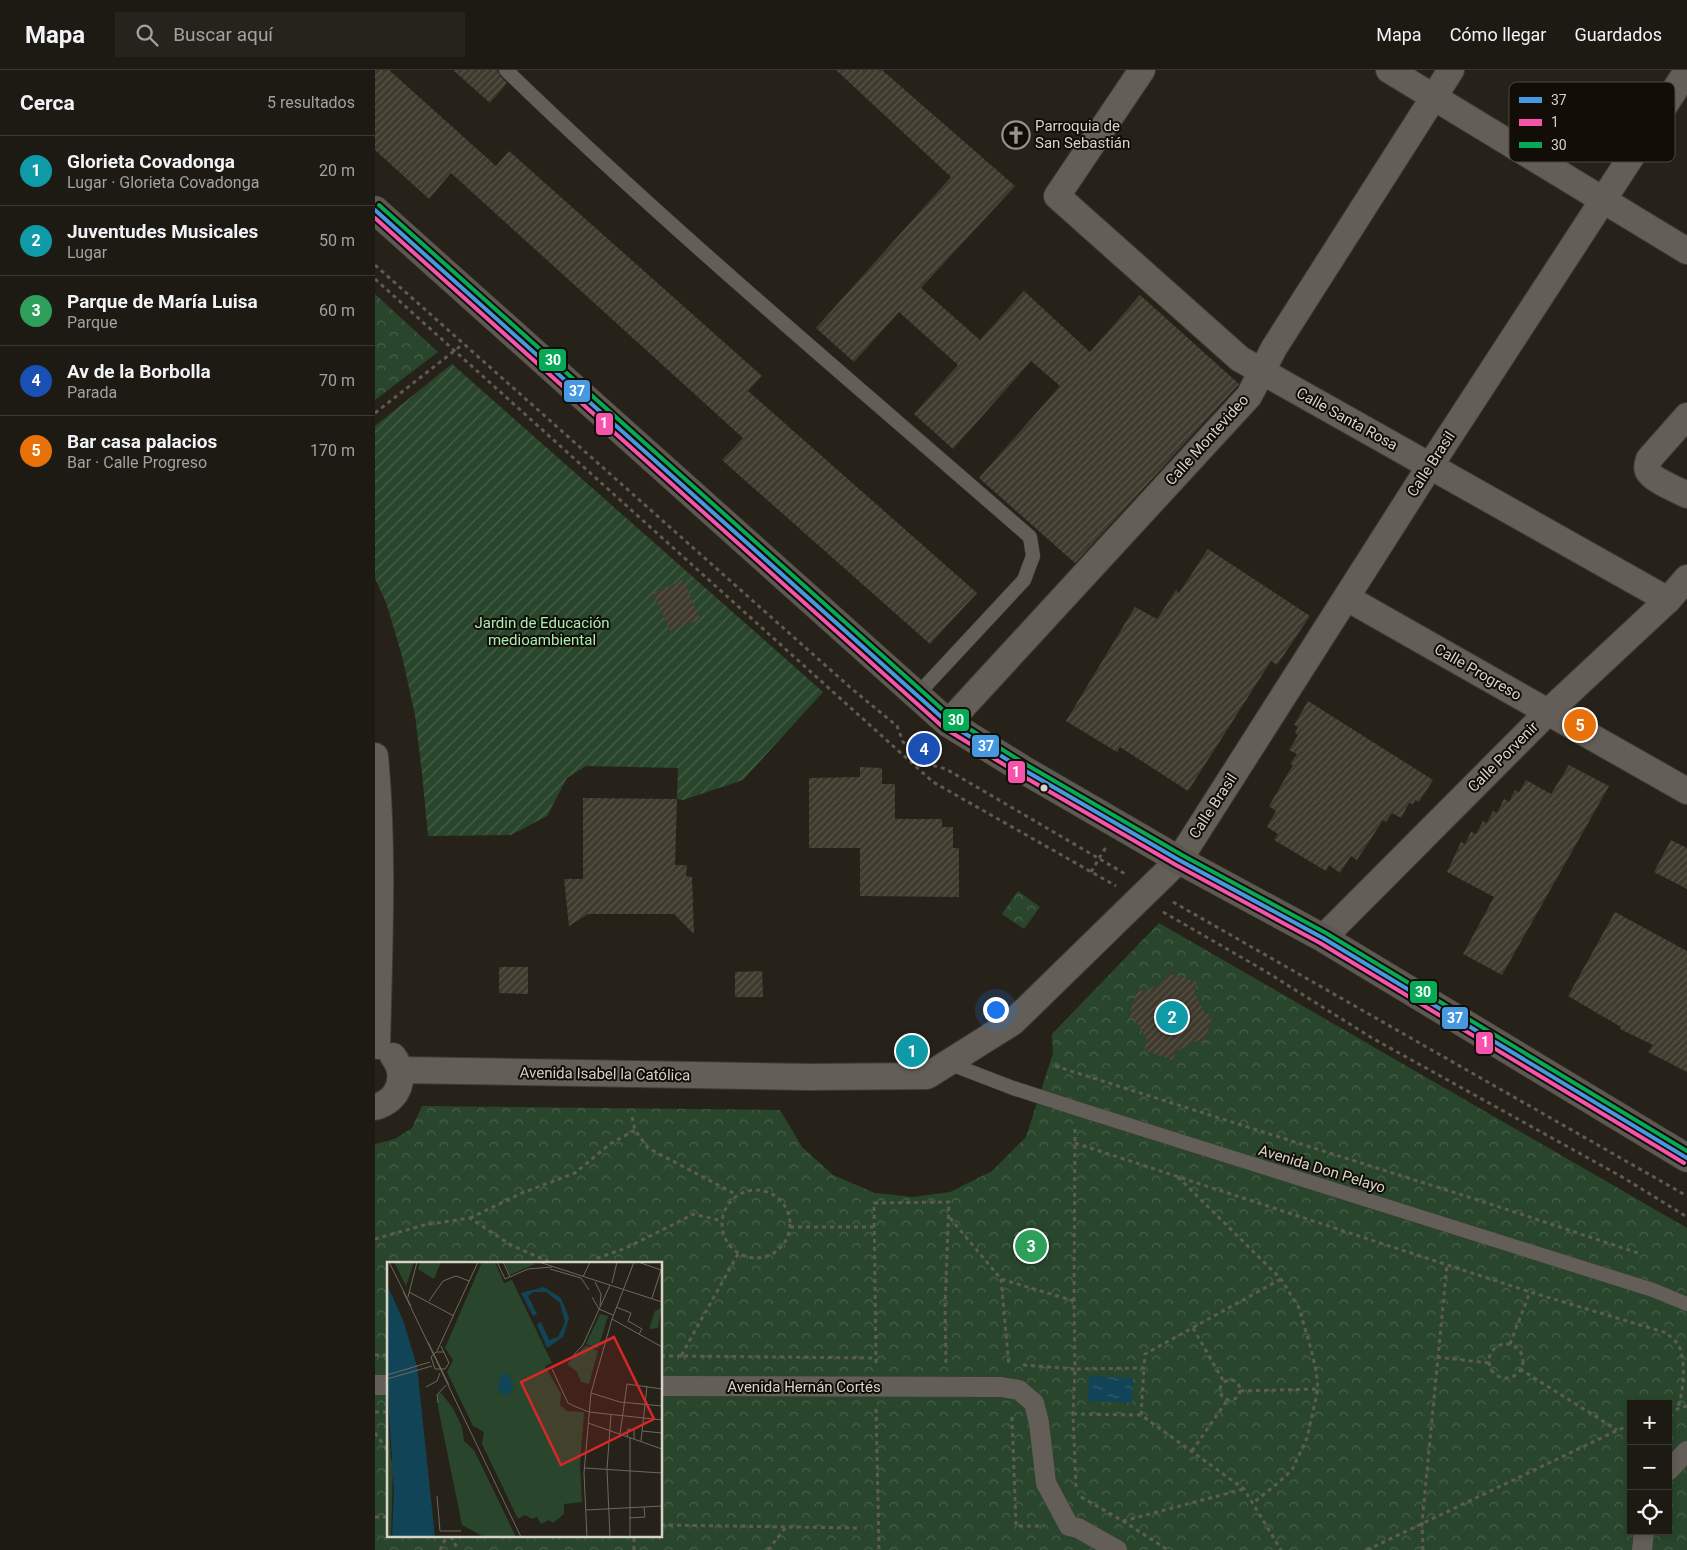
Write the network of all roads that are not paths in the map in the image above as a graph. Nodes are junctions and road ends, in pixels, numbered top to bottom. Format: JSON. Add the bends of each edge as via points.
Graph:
{"nodes":[{"id":1,"x":506,"y":70,"type":"edge"},
{"id":2,"x":1142,"y":70,"type":"edge"},
{"id":3,"x":1389,"y":70,"type":"edge"},
{"id":4,"x":1451,"y":70,"type":"edge"},
{"id":5,"x":1687,"y":71,"type":"edge"},
{"id":6,"x":1675,"y":89,"type":"edge"},
{"id":7,"x":1433,"y":97,"type":"junction"},
{"id":8,"x":1509,"y":143,"type":"edge"},
{"id":9,"x":1540,"y":162,"type":"edge"},
{"id":10,"x":1628,"y":162,"type":"edge"},
{"id":11,"x":1603,"y":200,"type":"junction"},
{"id":12,"x":375,"y":210,"type":"edge"},
{"id":13,"x":1687,"y":251,"type":"edge"},
{"id":14,"x":1262,"y":372,"type":"junction"},
{"id":15,"x":1687,"y":416,"type":"edge"},
{"id":16,"x":1430,"y":466,"type":"junction"},
{"id":17,"x":1687,"y":495,"type":"edge"},
{"id":18,"x":1687,"y":578,"type":"edge"},
{"id":19,"x":1347,"y":598,"type":"junction"},
{"id":20,"x":1668,"y":600,"type":"junction"},
{"id":21,"x":917,"y":695,"type":"junction"},
{"id":22,"x":1548,"y":712,"type":"junction"},
{"id":23,"x":948,"y":723,"type":"junction"},
{"id":24,"x":375,"y":756,"type":"edge"},
{"id":25,"x":1687,"y":791,"type":"edge"},
{"id":26,"x":1179,"y":860,"type":"junction"},
{"id":27,"x":1323,"y":938,"type":"junction"},
{"id":28,"x":1013,"y":1022,"type":"joint"},
{"id":29,"x":376,"y":1045,"type":"edge"},
{"id":30,"x":948,"y":1063,"type":"junction"},
{"id":31,"x":401,"y":1070,"type":"junction"},
{"id":32,"x":375,"y":1107,"type":"edge"},
{"id":33,"x":1687,"y":1158,"type":"edge"},
{"id":34,"x":1687,"y":1304,"type":"edge"},
{"id":35,"x":663,"y":1386,"type":"edge"},
{"id":36,"x":1687,"y":1451,"type":"edge"},
{"id":37,"x":1672,"y":1467,"type":"edge"},
{"id":38,"x":1117,"y":1550,"type":"edge"}],
"edges":[{"from":1,"to":21,"type":"lane","via":[[787,326],[1030,537],[1033,556],[1024,580]]},
{"from":2,"to":14,"type":"street","name":"Calle Santa Rosa","via":[[1057,196],[1240,359]]},
{"from":3,"to":7,"type":"street"},
{"from":4,"to":7,"type":"street","name":"Calle Montevideo"},
{"from":5,"to":6,"type":"street","name":"Calle Brasil"},
{"from":7,"to":8,"type":"street"},
{"from":7,"to":14,"type":"street","name":"Calle Montevideo"},
{"from":9,"to":11,"type":"street"},
{"from":10,"to":11,"type":"street","name":"Calle Brasil"},
{"from":11,"to":13,"type":"street"},
{"from":11,"to":16,"type":"street","name":"Calle Brasil"},
{"from":12,"to":21,"type":"main road"},
{"from":14,"to":16,"type":"street","name":"Calle Santa Rosa"},
{"from":14,"to":23,"type":"street","name":"Calle Montevideo","via":[[1249,396]]},
{"from":15,"to":17,"type":"street","via":[[1649,459],[1647,466],[1653,477]]},
{"from":16,"to":19,"type":"street","name":"Calle Brasil"},
{"from":16,"to":20,"type":"street","name":"Calle Santa Rosa"},
{"from":18,"to":20,"type":"street","name":"Calle Porvenir"},
{"from":19,"to":22,"type":"street","name":"Calle Progreso"},
{"from":19,"to":26,"type":"street","name":"Calle Brasil"},
{"from":20,"to":22,"type":"street","name":"Calle Porvenir"},
{"from":21,"to":23,"type":"main road"},
{"from":22,"to":25,"type":"street","name":"Calle Progreso"},
{"from":22,"to":27,"type":"street","name":"Calle Porvenir"},
{"from":23,"to":26,"type":"main road"},
{"from":24,"to":29,"type":"street","via":[[380,886]]},
{"from":26,"to":27,"type":"main road"},
{"from":26,"to":28,"type":"street","name":"Calle Brasil"},
{"from":27,"to":33,"type":"main road"},
{"from":28,"to":30,"type":"street","name":"Avenida Isabel la Católica"},
{"from":29,"to":31,"type":"street","via":[[393,1054]]},
{"from":30,"to":31,"type":"street","name":"Avenida Isabel la Católica","via":[[927,1076]]},
{"from":30,"to":34,"type":"lane","name":"Avenida Don Pelayo","via":[[1013,1088],[1653,1290]]},
{"from":31,"to":32,"type":"street","via":[[398,1091],[391,1100]]},
{"from":35,"to":38,"type":"street","name":"Avenida Hernán Cortés","via":[[1001,1387],[1019,1390],[1034,1402],[1046,1482],[1069,1526]]},
{"from":36,"to":37,"type":"street"}]}
